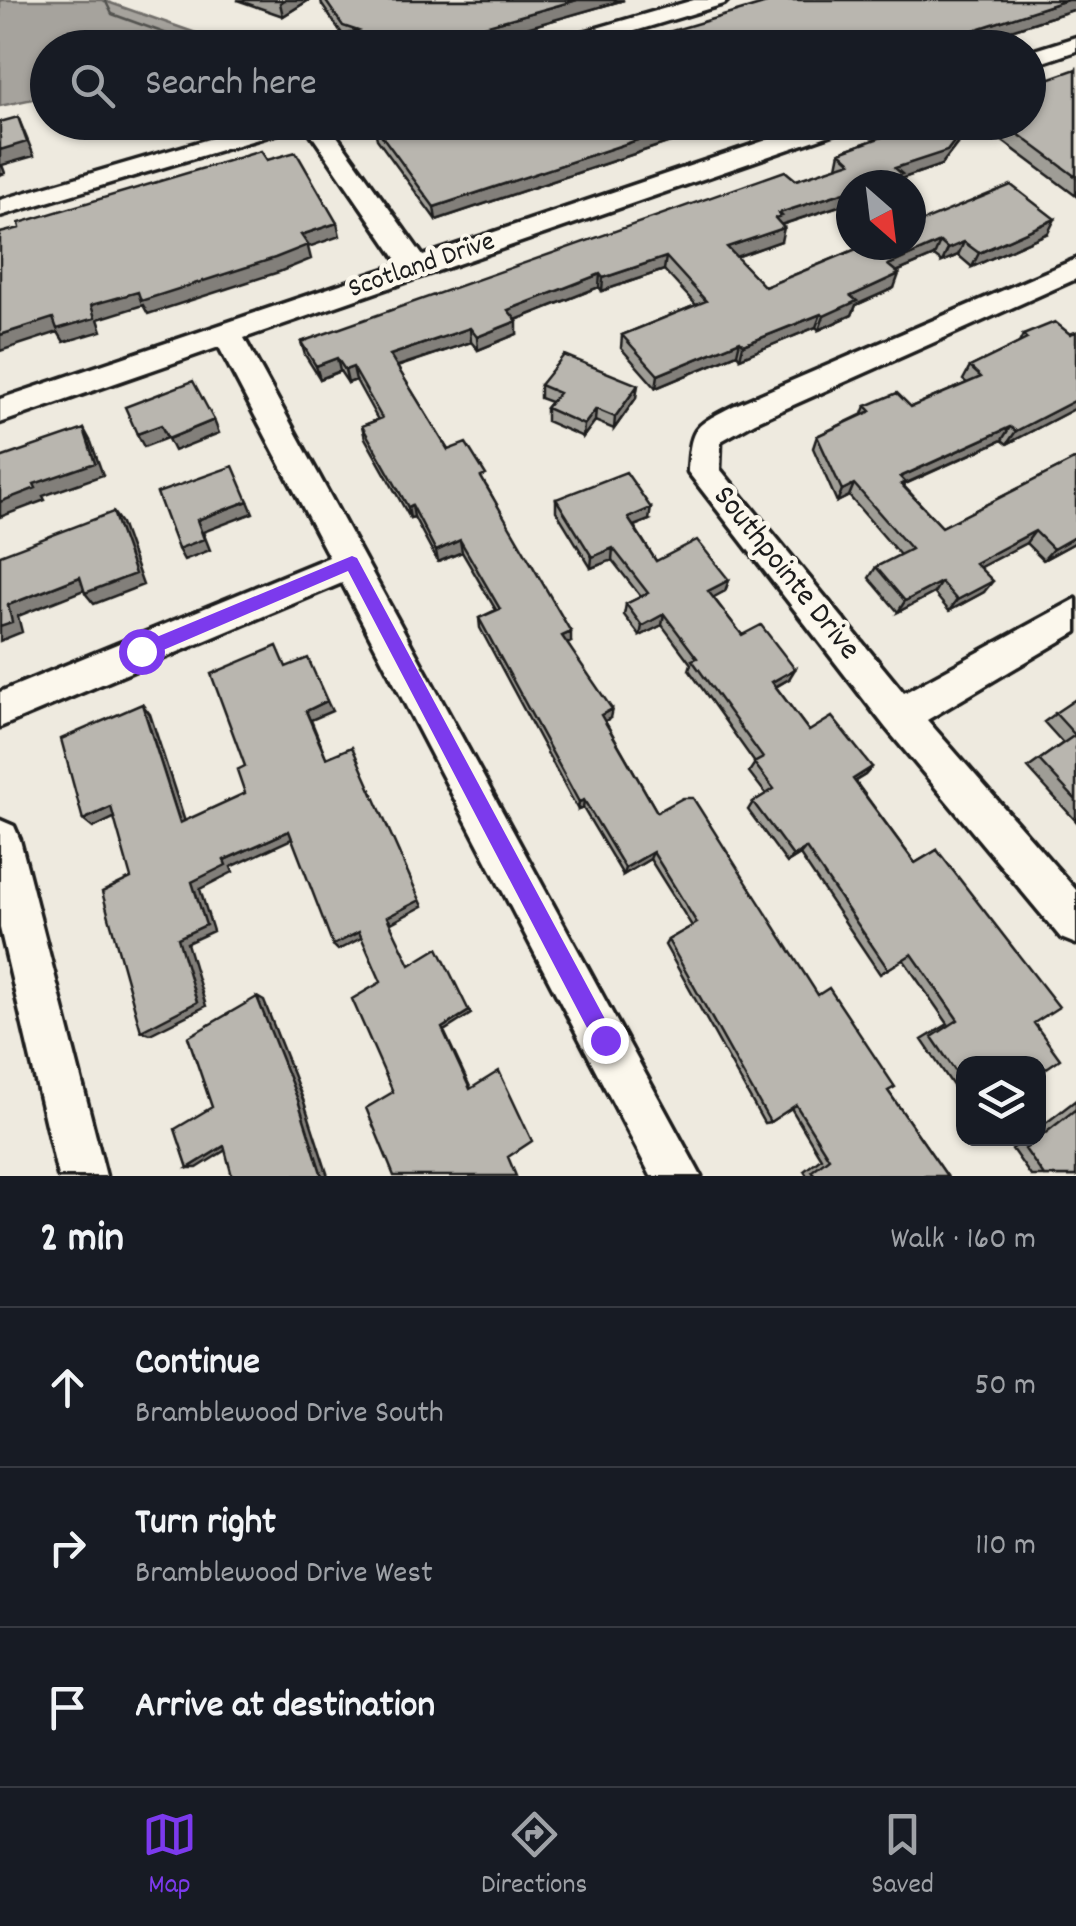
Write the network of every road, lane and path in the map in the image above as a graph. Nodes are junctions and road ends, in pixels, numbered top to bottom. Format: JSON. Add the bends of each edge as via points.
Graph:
{"nodes":[{"id":1,"x":717,"y":0,"type":"edge"},
{"id":2,"x":614,"y":30,"type":"edge"},
{"id":3,"x":1076,"y":44,"type":"edge"},
{"id":4,"x":1046,"y":54,"type":"edge"},
{"id":5,"x":233,"y":140,"type":"edge"},
{"id":6,"x":328,"y":140,"type":"edge"},
{"id":7,"x":792,"y":140,"type":"edge"},
{"id":8,"x":0,"y":208,"type":"edge"},
{"id":9,"x":417,"y":268,"type":"junction"},
{"id":10,"x":1076,"y":268,"type":"edge"},
{"id":11,"x":228,"y":334,"type":"junction"},
{"id":12,"x":0,"y":411,"type":"edge"},
{"id":13,"x":352,"y":563,"type":"junction"},
{"id":14,"x":1076,"y":614,"type":"edge"},
{"id":15,"x":0,"y":710,"type":"edge"},
{"id":16,"x":899,"y":716,"type":"junction"},
{"id":17,"x":0,"y":840,"type":"edge"},
{"id":18,"x":1076,"y":923,"type":"edge"},
{"id":19,"x":82,"y":1176,"type":"edge"},
{"id":20,"x":677,"y":1176,"type":"edge"}],
"edges":[{"from":1,"to":2,"type":"street"},
{"from":3,"to":4,"type":"street"},
{"from":5,"to":8,"type":"street"},
{"from":6,"to":9,"type":"street"},
{"from":7,"to":9,"type":"street","name":"Scotland Drive"},
{"from":9,"to":11,"type":"street","name":"Scotland Drive"},
{"from":10,"to":16,"type":"street","name":"Southpointe Drive","via":[[706,435],[704,472]]},
{"from":11,"to":12,"type":"street","name":"Scotland Drive"},
{"from":11,"to":13,"type":"street"},
{"from":13,"to":15,"type":"street"},
{"from":13,"to":20,"type":"street"},
{"from":14,"to":16,"type":"street"},
{"from":16,"to":18,"type":"street","name":"Southpointe Drive"},
{"from":17,"to":19,"type":"street"}]}
